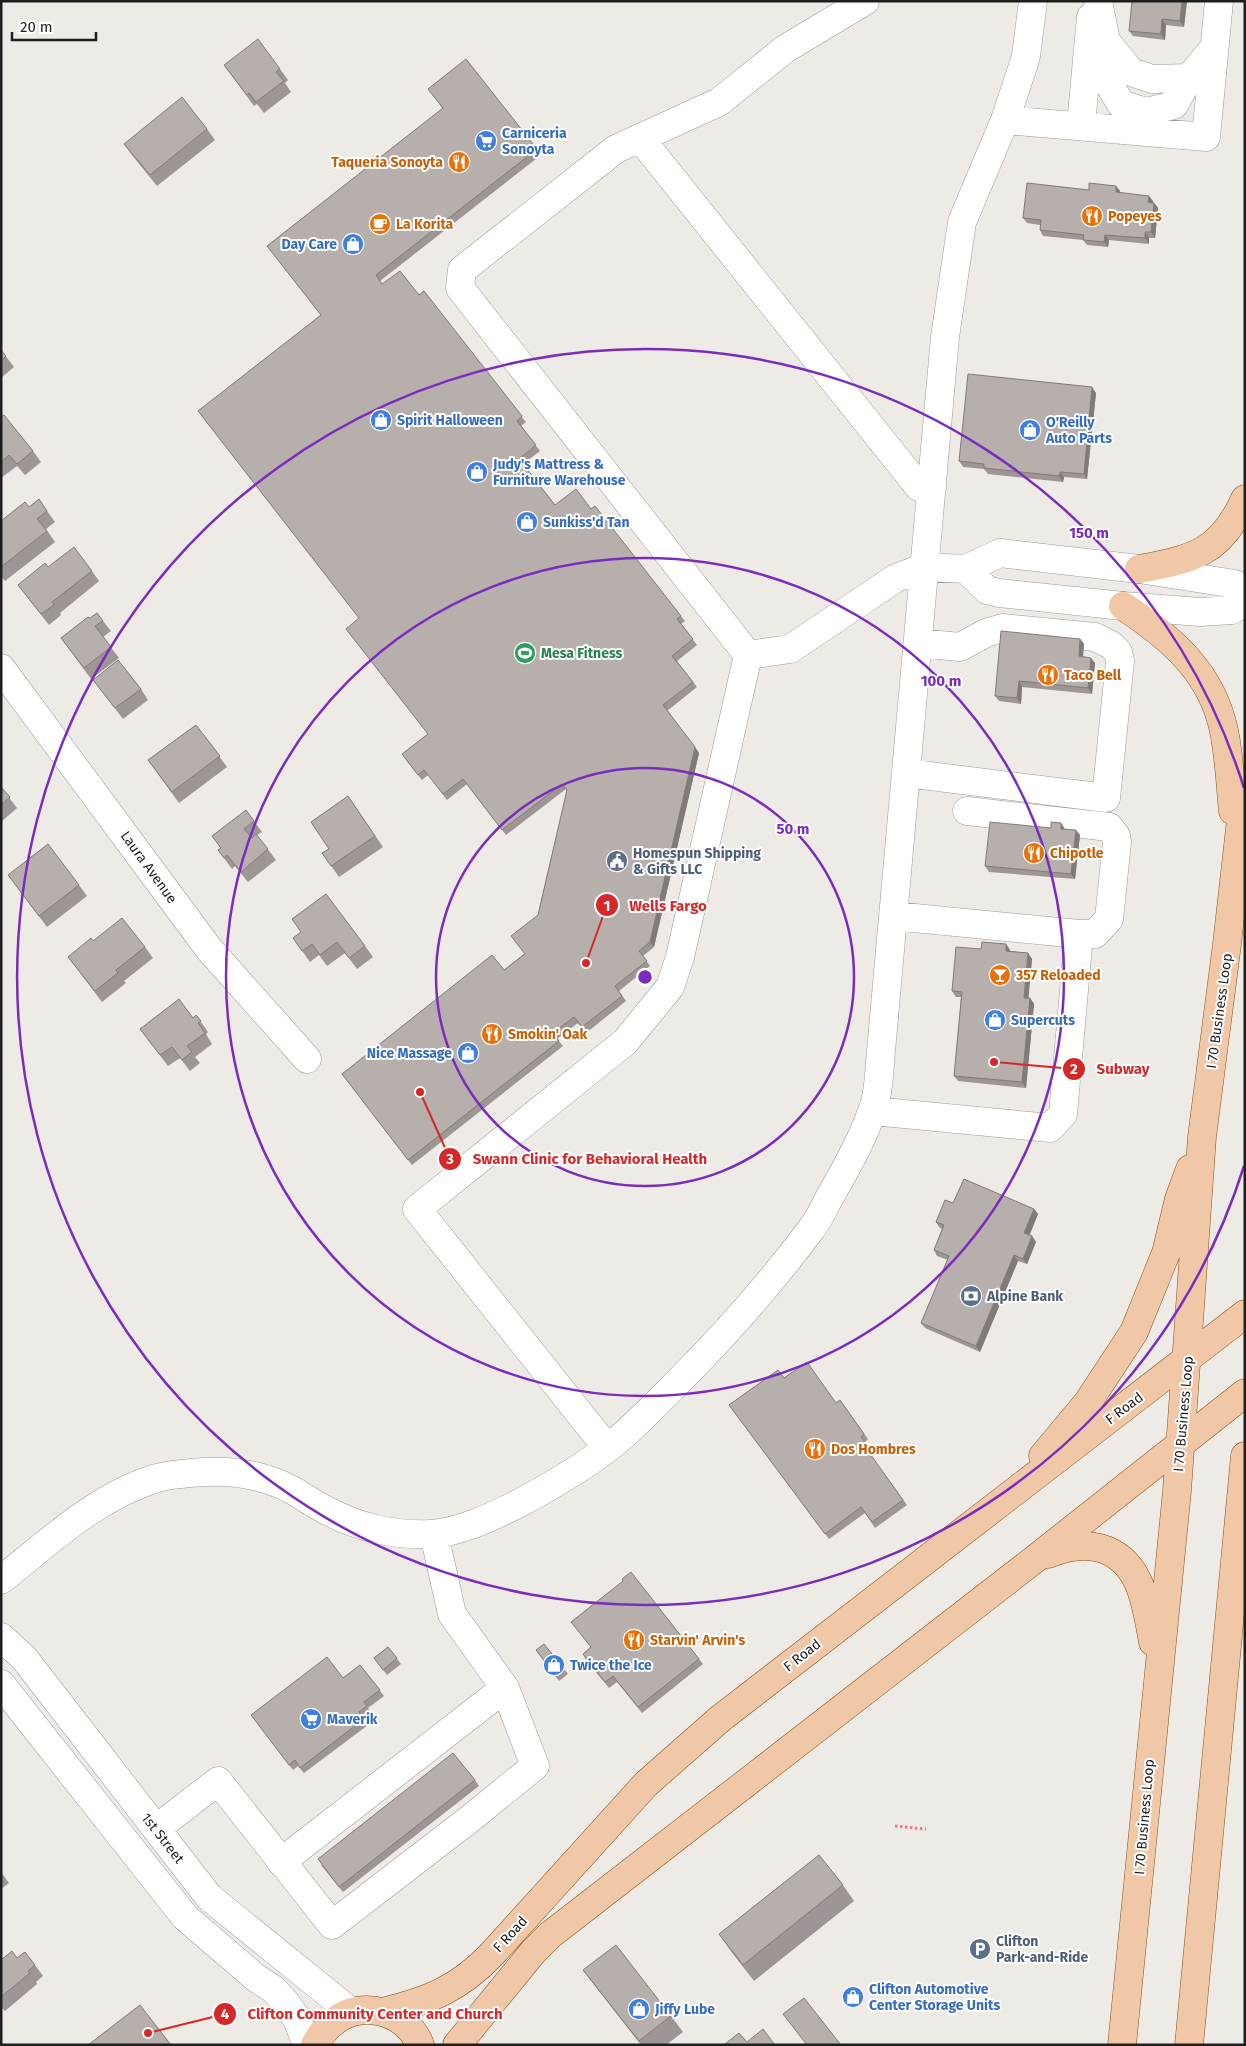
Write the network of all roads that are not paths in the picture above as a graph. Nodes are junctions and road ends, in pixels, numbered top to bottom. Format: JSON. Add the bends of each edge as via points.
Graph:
{"nodes":[{"id":1,"x":865,"y":1,"type":"edge"},
{"id":2,"x":1033,"y":1,"type":"edge"},
{"id":3,"x":1092,"y":1,"type":"edge"},
{"id":4,"x":1098,"y":1,"type":"edge"},
{"id":5,"x":1219,"y":1,"type":"edge"},
{"id":6,"x":1214,"y":48,"type":"junction"},
{"id":7,"x":1005,"y":120,"type":"junction"},
{"id":8,"x":1081,"y":125,"type":"junction"},
{"id":9,"x":640,"y":138,"type":"junction"},
{"id":10,"x":932,"y":488,"type":"junction"},
{"id":11,"x":1245,"y":499,"type":"edge"},
{"id":12,"x":925,"y":567,"type":"junction"},
{"id":13,"x":966,"y":569,"type":"junction"},
{"id":14,"x":1139,"y":569,"type":"junction"},
{"id":15,"x":1245,"y":595,"type":"edge"},
{"id":16,"x":1245,"y":602,"type":"edge"},
{"id":17,"x":1123,"y":606,"type":"junction"},
{"id":18,"x":918,"y":643,"type":"junction"},
{"id":19,"x":748,"y":655,"type":"junction"},
{"id":20,"x":1,"y":668,"type":"edge"},
{"id":21,"x":906,"y":773,"type":"junction"},
{"id":22,"x":1245,"y":784,"type":"edge"},
{"id":23,"x":967,"y":811,"type":"dead end"},
{"id":24,"x":1237,"y":861,"type":"junction"},
{"id":25,"x":894,"y":916,"type":"junction"},
{"id":26,"x":1078,"y":934,"type":"junction"},
{"id":27,"x":307,"y":1059,"type":"dead end"},
{"id":28,"x":873,"y":1111,"type":"junction"},
{"id":29,"x":1202,"y":1137,"type":"junction"},
{"id":30,"x":1245,"y":1314,"type":"edge"},
{"id":31,"x":1187,"y":1359,"type":"junction"},
{"id":32,"x":1245,"y":1392,"type":"edge"},
{"id":33,"x":1181,"y":1443,"type":"junction"},
{"id":34,"x":607,"y":1448,"type":"junction"},
{"id":35,"x":1245,"y":1456,"type":"edge"},
{"id":36,"x":1001,"y":1502,"type":"junction"},
{"id":37,"x":434,"y":1534,"type":"junction"},
{"id":38,"x":1035,"y":1559,"type":"junction"},
{"id":39,"x":1,"y":1580,"type":"edge"},
{"id":40,"x":1,"y":1637,"type":"edge"},
{"id":41,"x":1158,"y":1666,"type":"junction"},
{"id":42,"x":1,"y":1684,"type":"edge"},
{"id":43,"x":505,"y":1688,"type":"junction"},
{"id":44,"x":420,"y":1753,"type":"junction"},
{"id":45,"x":436,"y":1774,"type":"edge"},
{"id":46,"x":389,"y":1777,"type":"junction"},
{"id":47,"x":406,"y":1798,"type":"edge"},
{"id":48,"x":332,"y":1821,"type":"junction"},
{"id":49,"x":156,"y":1829,"type":"junction"},
{"id":50,"x":349,"y":1843,"type":"edge"},
{"id":51,"x":281,"y":1862,"type":"junction"},
{"id":52,"x":351,"y":2012,"type":"junction"},
{"id":53,"x":382,"y":2012,"type":"junction"},
{"id":54,"x":307,"y":2045,"type":"edge"},
{"id":55,"x":315,"y":2045,"type":"edge"},
{"id":56,"x":420,"y":2045,"type":"edge"},
{"id":57,"x":457,"y":2045,"type":"edge"},
{"id":58,"x":1122,"y":2045,"type":"edge"},
{"id":59,"x":1189,"y":2045,"type":"edge"}],
"edges":[{"from":1,"to":9,"type":"street","via":[[785,49],[718,102]]},
{"from":2,"to":7,"type":"street","via":[[1026,56]]},
{"from":3,"to":8,"type":"street"},
{"from":4,"to":6,"type":"street","via":[[1106,41],[1132,72],[1152,79],[1189,78]]},
{"from":5,"to":6,"type":"street"},
{"from":6,"to":8,"type":"street","via":[[1206,137]]},
{"from":7,"to":8,"type":"street"},
{"from":7,"to":10,"type":"street","via":[[962,222],[945,337]]},
{"from":9,"to":10,"type":"street","via":[[919,487]]},
{"from":9,"to":19,"type":"street","via":[[616,149],[462,270],[460,288]]},
{"from":10,"to":12,"type":"street"},
{"from":11,"to":14,"type":"main road","via":[[1223,536],[1211,546],[1176,562]]},
{"from":12,"to":13,"type":"street"},
{"from":12,"to":18,"type":"street"},
{"from":12,"to":19,"type":"street","via":[[896,578],[790,649]]},
{"from":13,"to":14,"type":"street","via":[[1000,553]]},
{"from":13,"to":17,"type":"street","via":[[987,590],[999,593]]},
{"from":14,"to":15,"type":"street","via":[[1235,584]]},
{"from":16,"to":17,"type":"street","via":[[1232,610],[1200,612]]},
{"from":17,"to":24,"type":"main road","via":[[1151,624],[1186,655],[1211,692],[1222,720]]},
{"from":18,"to":21,"type":"street"},
{"from":18,"to":21,"type":"street","via":[[960,646],[986,632],[1003,628],[1095,637],[1111,644],[1120,661],[1106,798]]},
{"from":19,"to":34,"type":"street","via":[[683,947],[670,987],[624,1042],[417,1209]]},
{"from":20,"to":27,"type":"street","name":"Laura Avenue","via":[[209,949]]},
{"from":21,"to":25,"type":"street"},
{"from":22,"to":24,"type":"main road","name":"I 70 Business Loop"},
{"from":23,"to":26,"type":"street","via":[[1103,826],[1113,831],[1117,842],[1109,919],[1095,934]]},
{"from":24,"to":29,"type":"main road","name":"I 70 Business Loop"},
{"from":25,"to":26,"type":"street"},
{"from":25,"to":28,"type":"street"},
{"from":26,"to":28,"type":"street","via":[[1063,1114],[1050,1128]]},
{"from":28,"to":34,"type":"street","via":[[857,1148],[813,1226],[702,1358]]},
{"from":29,"to":31,"type":"main road","name":"I 70 Business Loop"},
{"from":29,"to":36,"type":"main road","via":[[1179,1199],[1166,1253],[1134,1332],[1088,1402],[1034,1468]]},
{"from":30,"to":31,"type":"main road","name":"F Road"},
{"from":31,"to":33,"type":"main road","name":"I 70 Business Loop"},
{"from":31,"to":36,"type":"main road","name":"F Road"},
{"from":32,"to":33,"type":"main road","name":"F Road"},
{"from":33,"to":38,"type":"main road","name":"F Road"},
{"from":33,"to":41,"type":"main road","name":"I 70 Business Loop"},
{"from":34,"to":37,"type":"street","via":[[544,1490],[499,1513]]},
{"from":35,"to":59,"type":"main road"},
{"from":36,"to":53,"type":"main road","name":"F Road","via":[[720,1718],[646,1784],[471,1974],[428,1999]]},
{"from":37,"to":39,"type":"street","via":[[410,1534],[350,1522],[268,1479],[216,1471],[188,1473],[152,1480],[103,1502]]},
{"from":37,"to":43,"type":"street","via":[[452,1614]]},
{"from":38,"to":41,"type":"main road","via":[[1061,1548],[1088,1545],[1113,1552],[1128,1563],[1139,1583]]},
{"from":38,"to":57,"type":"main road","name":"F Road","via":[[550,1935]]},
{"from":40,"to":49,"type":"street","name":"1st Street","via":[[24,1658]]},
{"from":41,"to":58,"type":"main road","name":"I 70 Business Loop"},
{"from":42,"to":54,"type":"street","via":[[185,1917],[286,2003],[297,2019]]},
{"from":43,"to":44,"type":"street"},
{"from":43,"to":51,"type":"street","via":[[534,1766],[465,1810],[377,1878],[332,1925]]},
{"from":44,"to":45,"type":"street"},
{"from":44,"to":46,"type":"street"},
{"from":46,"to":47,"type":"street"},
{"from":46,"to":48,"type":"street","via":[[370,1810]]},
{"from":48,"to":50,"type":"street"},
{"from":48,"to":51,"type":"street"},
{"from":49,"to":51,"type":"street","via":[[218,1781]]},
{"from":49,"to":52,"type":"street","name":"1st Street","via":[[208,1897]]},
{"from":52,"to":53,"type":"main road"},
{"from":52,"to":55,"type":"main road","via":[[336,2019]]},
{"from":53,"to":56,"type":"main road","via":[[397,2017],[409,2027]]}]}
